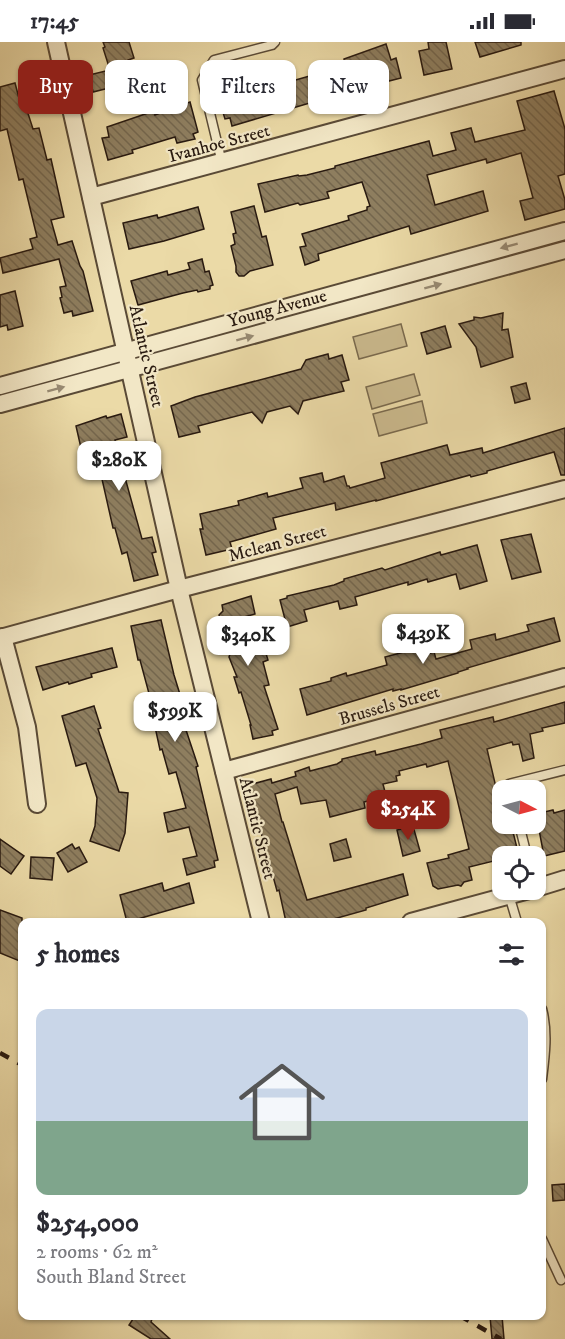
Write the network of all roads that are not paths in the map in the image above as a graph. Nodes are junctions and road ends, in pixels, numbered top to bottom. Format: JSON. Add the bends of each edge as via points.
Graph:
{"nodes":[{"id":1,"x":56,"y":42,"type":"edge"},
{"id":2,"x":275,"y":42,"type":"edge"},
{"id":3,"x":565,"y":69,"type":"edge"},
{"id":4,"x":222,"y":163,"type":"junction"},
{"id":5,"x":91,"y":197,"type":"junction"},
{"id":6,"x":565,"y":231,"type":"edge"},
{"id":7,"x":565,"y":250,"type":"edge"},
{"id":8,"x":127,"y":351,"type":"junction"},
{"id":9,"x":130,"y":369,"type":"junction"},
{"id":10,"x":0,"y":386,"type":"edge"},
{"id":11,"x":0,"y":404,"type":"edge"},
{"id":12,"x":565,"y":489,"type":"edge"},
{"id":13,"x":180,"y":589,"type":"junction"},
{"id":14,"x":1,"y":638,"type":"edge"},
{"id":15,"x":565,"y":677,"type":"edge"},
{"id":16,"x":565,"y":770,"type":"edge"},
{"id":17,"x":224,"y":771,"type":"junction"},
{"id":18,"x":525,"y":780,"type":"edge"},
{"id":19,"x":37,"y":804,"type":"dead end"},
{"id":20,"x":565,"y":879,"type":"edge"},
{"id":21,"x":546,"y":885,"type":"edge"},
{"id":22,"x":492,"y":900,"type":"edge"},
{"id":23,"x":510,"y":900,"type":"edge"},
{"id":24,"x":260,"y":918,"type":"edge"},
{"id":25,"x":426,"y":918,"type":"edge"},
{"id":26,"x":516,"y":918,"type":"edge"},
{"id":27,"x":546,"y":1023,"type":"edge"},
{"id":28,"x":546,"y":1049,"type":"edge"},
{"id":29,"x":546,"y":1248,"type":"edge"},
{"id":30,"x":561,"y":1281,"type":"dead end"}],
"edges":[{"from":1,"to":5,"type":"street","name":"Atlantic Street"},
{"from":2,"to":4,"type":"lane","via":[[214,60],[202,80]]},
{"from":3,"to":4,"type":"street","name":"Ivanhoe Street"},
{"from":4,"to":5,"type":"street","name":"Ivanhoe Street"},
{"from":5,"to":8,"type":"street","name":"Atlantic Street"},
{"from":6,"to":8,"type":"street","name":"Young Avenue","one_way":true},
{"from":9,"to":7,"type":"street","name":"Young Avenue","one_way":true},
{"from":8,"to":9,"type":"street","name":"Atlantic Street"},
{"from":8,"to":10,"type":"street","name":"Young Avenue"},
{"from":11,"to":9,"type":"street","name":"Young Avenue","one_way":true},
{"from":9,"to":13,"type":"street","name":"Atlantic Street"},
{"from":12,"to":13,"type":"street","name":"Mclean Street"},
{"from":13,"to":14,"type":"street","name":"Mclean Street"},
{"from":13,"to":17,"type":"street","name":"Atlantic Street"},
{"from":14,"to":19,"type":"street","via":[[27,727]]},
{"from":15,"to":17,"type":"street","name":"Brussels Street"},
{"from":16,"to":18,"type":"lane"},
{"from":17,"to":24,"type":"street","name":"Atlantic Street"},
{"from":20,"to":21,"type":"street"},
{"from":22,"to":25,"type":"street"},
{"from":23,"to":26,"type":"lane"},
{"from":27,"to":28,"type":"lane"},
{"from":29,"to":30,"type":"lane"}]}
